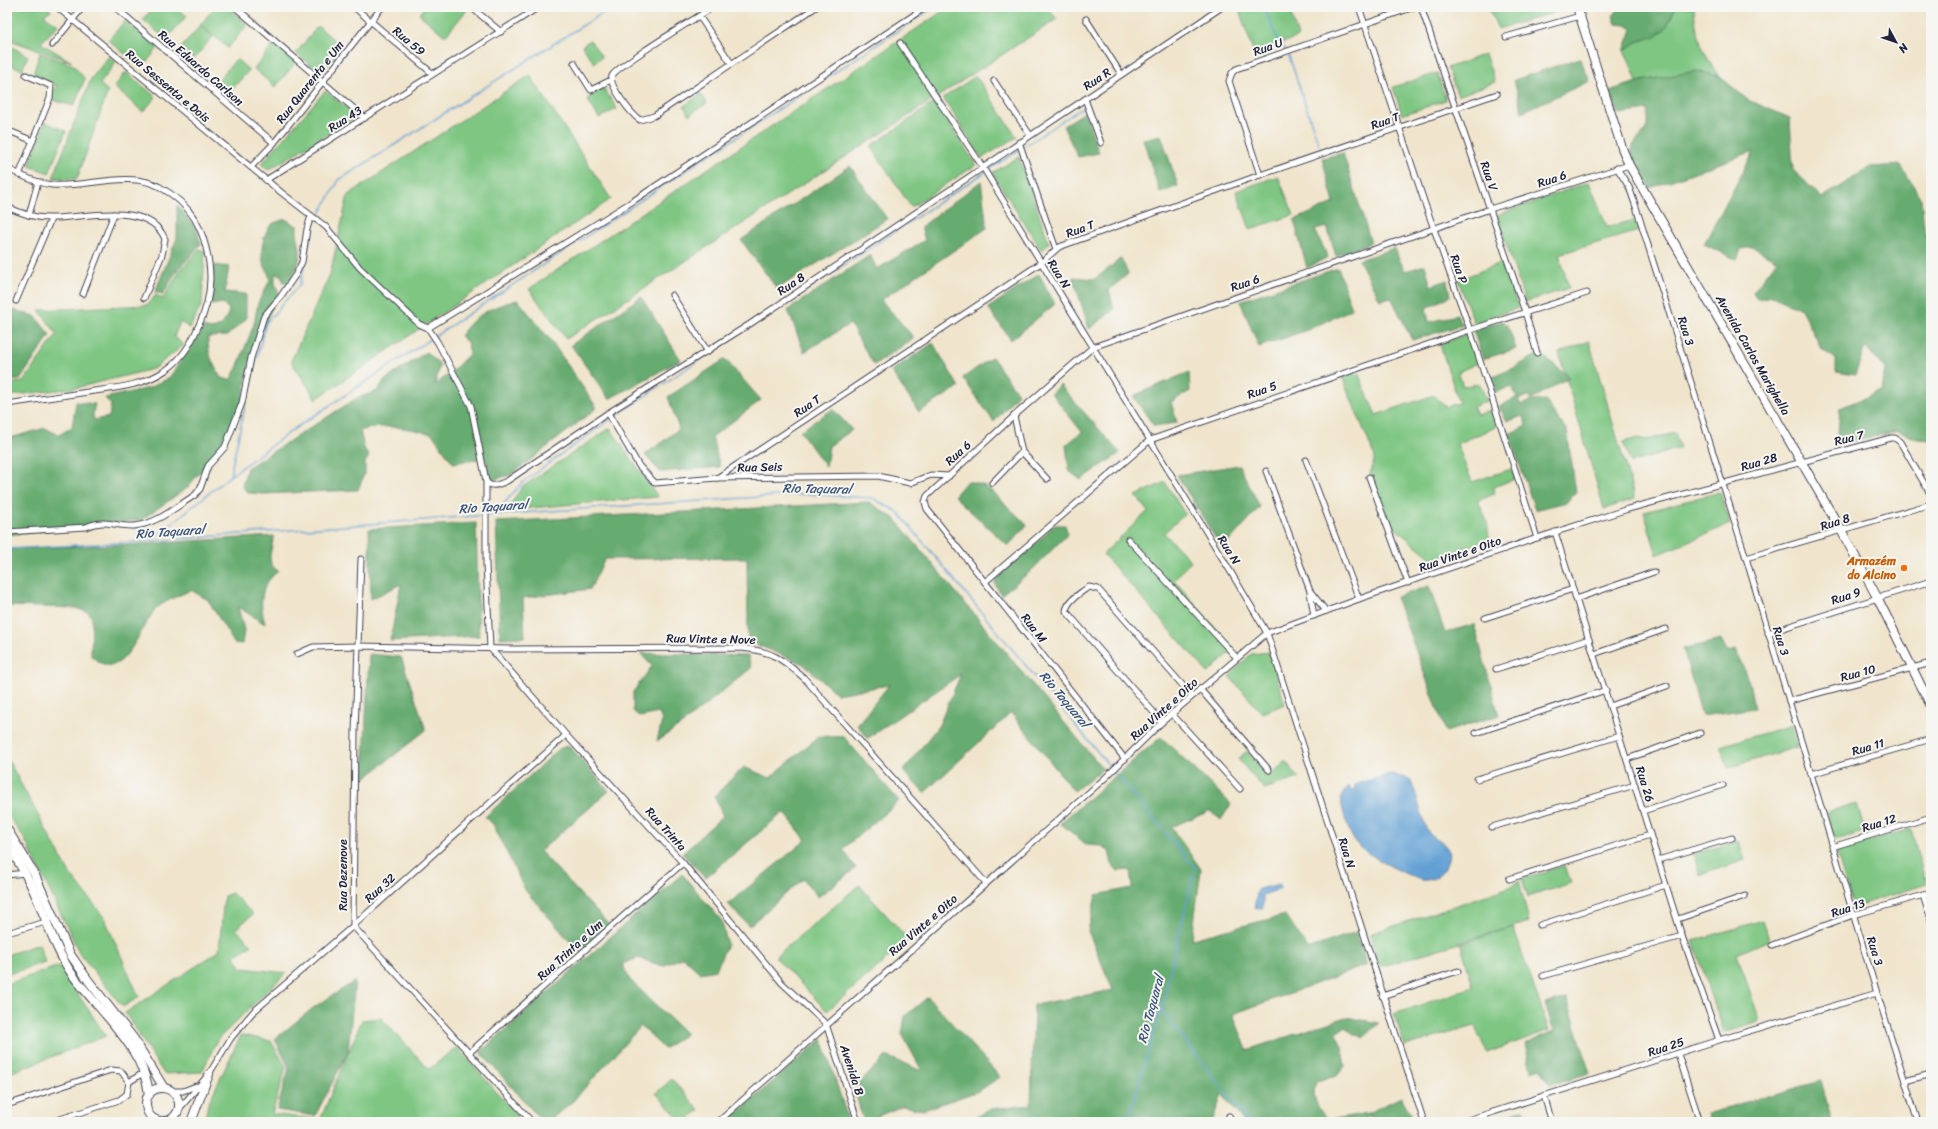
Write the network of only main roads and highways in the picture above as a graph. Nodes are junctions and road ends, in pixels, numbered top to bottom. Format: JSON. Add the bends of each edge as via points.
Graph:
{"nodes":[{"id":1,"x":1577,"y":7,"type":"edge"},
{"id":2,"x":1931,"y":706,"type":"edge"},
{"id":3,"x":7,"y":829,"type":"edge"},
{"id":4,"x":7,"y":844,"type":"edge"},
{"id":5,"x":209,"y":1074,"type":"road end"},
{"id":6,"x":168,"y":1090,"type":"junction"},
{"id":7,"x":148,"y":1095,"type":"junction"},
{"id":8,"x":149,"y":1119,"type":"edge"},
{"id":9,"x":172,"y":1119,"type":"edge"},
{"id":10,"x":191,"y":1122,"type":"edge"}],
"edges":[{"from":1,"to":2,"type":"main road","name":"Avenida Carlos Marighella","via":[[1629,165],[1841,530]]},
{"from":3,"to":6,"type":"main road","via":[[34,874],[70,954],[134,1039]]},
{"from":4,"to":7,"type":"main road","via":[[25,873],[72,973],[122,1036],[140,1065]]},
{"from":5,"to":10,"type":"main road"},
{"from":6,"to":7,"type":"main road","via":[[154,1090]]},
{"from":6,"to":9,"type":"main road","via":[[178,1100],[179,1108]]},
{"from":7,"to":8,"type":"main road","via":[[145,1106]]},
{"from":8,"to":9,"type":"main road","via":[[159,1122]]}]}
